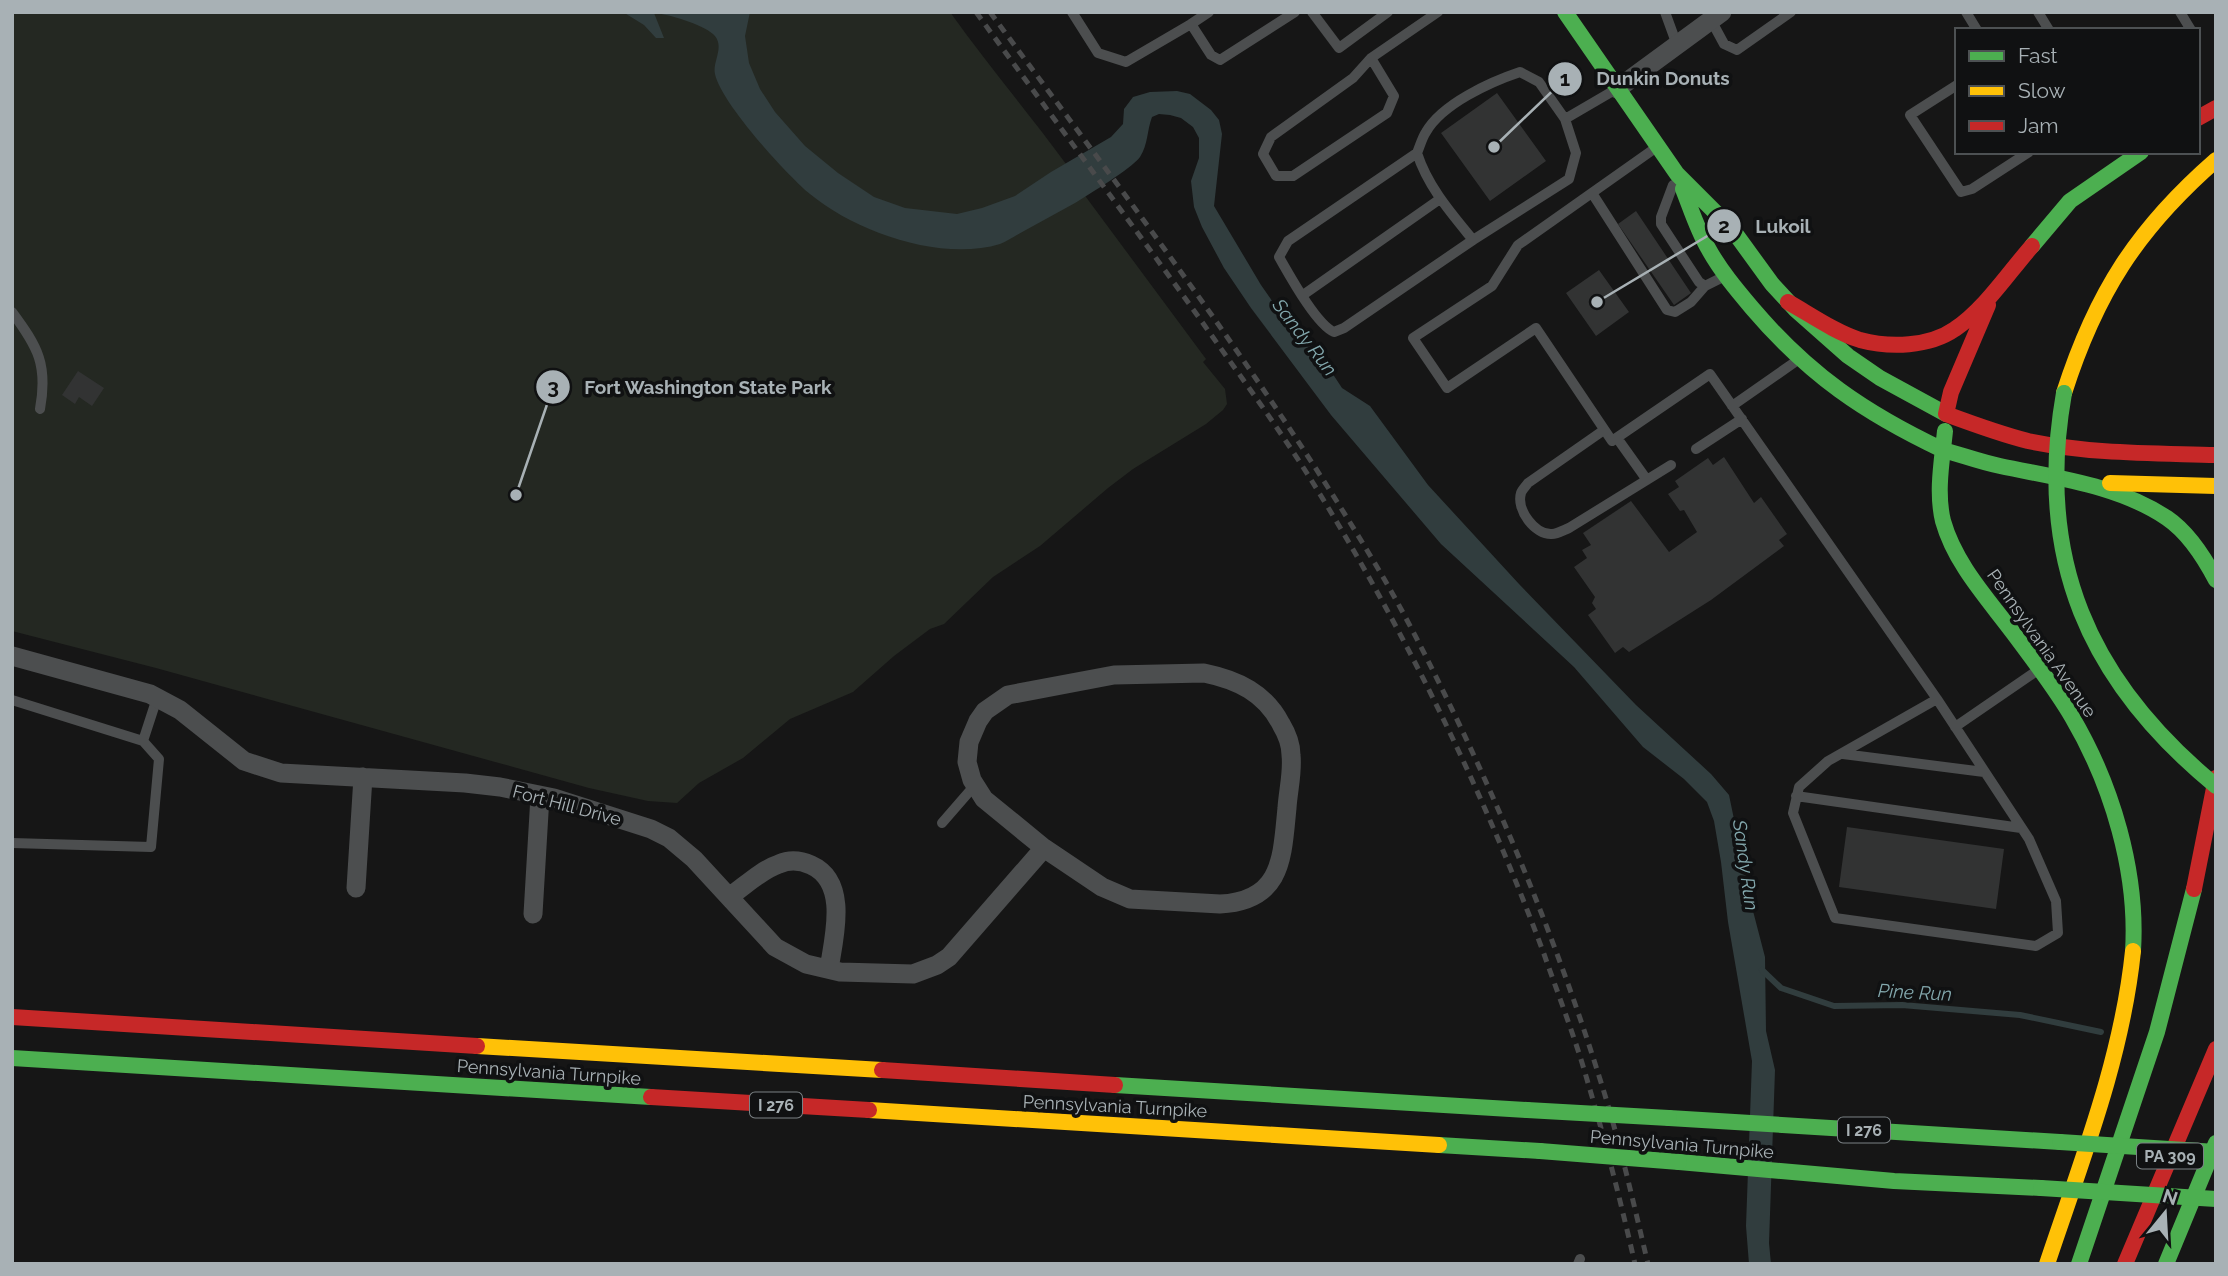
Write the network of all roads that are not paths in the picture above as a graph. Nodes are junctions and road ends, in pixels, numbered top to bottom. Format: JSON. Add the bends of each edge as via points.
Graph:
{"nodes":[{"id":1,"x":1072,"y":12,"type":"edge"},
{"id":2,"x":1209,"y":12,"type":"edge"},
{"id":3,"x":1295,"y":12,"type":"edge"},
{"id":4,"x":1312,"y":12,"type":"edge"},
{"id":5,"x":1388,"y":12,"type":"edge"},
{"id":6,"x":1438,"y":12,"type":"edge"},
{"id":7,"x":1565,"y":12,"type":"edge"},
{"id":8,"x":1665,"y":12,"type":"edge"},
{"id":9,"x":1791,"y":12,"type":"edge"},
{"id":10,"x":1966,"y":12,"type":"edge"},
{"id":11,"x":2038,"y":12,"type":"edge"},
{"id":12,"x":2179,"y":12,"type":"edge"},
{"id":13,"x":1716,"y":16,"type":"edge"},
{"id":14,"x":1191,"y":24,"type":"junction"},
{"id":15,"x":1976,"y":28,"type":"edge"},
{"id":16,"x":2048,"y":28,"type":"edge"},
{"id":17,"x":2190,"y":28,"type":"edge"},
{"id":18,"x":1677,"y":45,"type":"junction"},
{"id":19,"x":1371,"y":58,"type":"junction"},
{"id":20,"x":1955,"y":86,"type":"edge"},
{"id":21,"x":1617,"y":89,"type":"junction"},
{"id":22,"x":2216,"y":108,"type":"edge"},
{"id":23,"x":2200,"y":117,"type":"edge"},
{"id":24,"x":1565,"y":118,"type":"junction"},
{"id":25,"x":1657,"y":147,"type":"junction"},
{"id":26,"x":1417,"y":153,"type":"junction"},
{"id":27,"x":2026,"y":154,"type":"edge"},
{"id":28,"x":2138,"y":154,"type":"edge"},
{"id":29,"x":2216,"y":160,"type":"edge"},
{"id":30,"x":1676,"y":174,"type":"junction"},
{"id":31,"x":1592,"y":193,"type":"junction"},
{"id":32,"x":1440,"y":199,"type":"junction"},
{"id":33,"x":1473,"y":240,"type":"junction"},
{"id":34,"x":1727,"y":275,"type":"junction"},
{"id":35,"x":2001,"y":281,"type":"junction"},
{"id":36,"x":1705,"y":286,"type":"junction"},
{"id":37,"x":1303,"y":295,"type":"junction"},
{"id":38,"x":1788,"y":302,"type":"junction"},
{"id":39,"x":12,"y":312,"type":"edge"},
{"id":40,"x":1798,"y":360,"type":"junction"},
{"id":41,"x":1732,"y":406,"type":"junction"},
{"id":42,"x":40,"y":409,"type":"dead end"},
{"id":43,"x":1946,"y":414,"type":"junction"},
{"id":44,"x":1742,"y":419,"type":"junction"},
{"id":45,"x":1604,"y":430,"type":"junction"},
{"id":46,"x":1617,"y":438,"type":"junction"},
{"id":47,"x":1696,"y":449,"type":"dead end"},
{"id":48,"x":1943,"y":450,"type":"junction"},
{"id":49,"x":2216,"y":455,"type":"edge"},
{"id":50,"x":1671,"y":465,"type":"dead end"},
{"id":51,"x":2065,"y":479,"type":"junction"},
{"id":52,"x":1647,"y":480,"type":"junction"},
{"id":53,"x":2216,"y":486,"type":"edge"},
{"id":54,"x":2216,"y":580,"type":"edge"},
{"id":55,"x":12,"y":656,"type":"edge"},
{"id":56,"x":2039,"y":669,"type":"junction"},
{"id":57,"x":158,"y":698,"type":"junction"},
{"id":58,"x":1937,"y":699,"type":"junction"},
{"id":59,"x":12,"y":700,"type":"edge"},
{"id":60,"x":1955,"y":727,"type":"junction"},
{"id":61,"x":143,"y":741,"type":"junction"},
{"id":62,"x":1842,"y":754,"type":"junction"},
{"id":63,"x":1984,"y":772,"type":"junction"},
{"id":64,"x":363,"y":778,"type":"junction"},
{"id":65,"x":2216,"y":778,"type":"edge"},
{"id":66,"x":975,"y":785,"type":"junction"},
{"id":67,"x":2216,"y":786,"type":"edge"},
{"id":68,"x":540,"y":796,"type":"junction"},
{"id":69,"x":1796,"y":796,"type":"junction"},
{"id":70,"x":942,"y":822,"type":"dead end"},
{"id":71,"x":2021,"y":828,"type":"junction"},
{"id":72,"x":12,"y":843,"type":"edge"},
{"id":73,"x":1044,"y":848,"type":"junction"},
{"id":74,"x":356,"y":888,"type":"dead end"},
{"id":75,"x":729,"y":897,"type":"junction"},
{"id":76,"x":533,"y":914,"type":"dead end"},
{"id":77,"x":829,"y":969,"type":"junction"},
{"id":78,"x":12,"y":1017,"type":"edge"},
{"id":79,"x":2216,"y":1048,"type":"edge"},
{"id":80,"x":12,"y":1058,"type":"edge"},
{"id":81,"x":2216,"y":1143,"type":"edge"},
{"id":82,"x":2216,"y":1152,"type":"edge"},
{"id":83,"x":2216,"y":1199,"type":"edge"},
{"id":84,"x":2047,"y":1264,"type":"edge"},
{"id":85,"x":2079,"y":1264,"type":"edge"},
{"id":86,"x":2125,"y":1264,"type":"edge"},
{"id":87,"x":2166,"y":1264,"type":"edge"}],
"edges":[{"from":1,"to":14,"type":"lane","via":[[1098,53],[1126,62]]},
{"from":2,"to":14,"type":"lane"},
{"from":3,"to":14,"type":"lane","via":[[1220,60],[1211,55]]},
{"from":4,"to":5,"type":"lane","via":[[1339,48]]},
{"from":6,"to":19,"type":"lane"},
{"from":7,"to":21,"type":"main road"},
{"from":8,"to":18,"type":"lane"},
{"from":9,"to":13,"type":"lane","via":[[1737,50],[1724,44]]},
{"from":10,"to":15,"type":"lane"},
{"from":11,"to":16,"type":"lane"},
{"from":12,"to":17,"type":"lane"},
{"from":13,"to":18,"type":"street"},
{"from":18,"to":21,"type":"street"},
{"from":19,"to":19,"type":"lane","via":[[1353,78],[1270,137],[1263,154],[1276,176],[1293,176],[1387,113],[1394,96]]},
{"from":20,"to":27,"type":"lane","via":[[1910,116],[1961,192]]},
{"from":21,"to":24,"type":"lane"},
{"from":21,"to":25,"type":"main road"},
{"from":22,"to":23,"type":"main road"},
{"from":24,"to":26,"type":"lane","via":[[1539,82],[1520,72],[1495,80],[1449,108],[1427,130]]},
{"from":24,"to":33,"type":"lane","via":[[1576,153],[1569,179]]},
{"from":25,"to":30,"type":"main road"},
{"from":25,"to":31,"type":"lane"},
{"from":26,"to":32,"type":"lane"},
{"from":26,"to":37,"type":"lane","via":[[1288,242],[1279,257]]},
{"from":28,"to":35,"type":"main road","via":[[2070,201]]},
{"from":29,"to":67,"type":"main road","bridge":true,"via":[[2154,220],[2116,272],[2088,324],[2057,426],[2056,500],[2064,562],[2077,603],[2108,665],[2142,717],[2178,756]]},
{"from":30,"to":34,"type":"main road","via":[[1707,247]]},
{"from":30,"to":36,"type":"lane","via":[[1661,224]]},
{"from":30,"to":38,"type":"main road","via":[[1732,229]]},
{"from":31,"to":36,"type":"lane","via":[[1667,310],[1675,312],[1691,302]]},
{"from":31,"to":45,"type":"lane","via":[[1518,245],[1492,286],[1413,338],[1447,388],[1536,328]]},
{"from":32,"to":33,"type":"lane"},
{"from":32,"to":37,"type":"lane"},
{"from":33,"to":37,"type":"lane","via":[[1335,332],[1326,328]]},
{"from":34,"to":36,"type":"lane"},
{"from":34,"to":40,"type":"main road"},
{"from":35,"to":38,"type":"main road","via":[[1957,328],[1937,340],[1913,345],[1861,340]]},
{"from":35,"to":43,"type":"main road","name":"Pennsylvania Avenue","via":[[1951,392]]},
{"from":38,"to":43,"type":"main road","via":[[1880,378]]},
{"from":39,"to":42,"type":"lane","via":[[38,355],[44,377]]},
{"from":40,"to":41,"type":"lane"},
{"from":40,"to":48,"type":"main road","via":[[1858,406]]},
{"from":41,"to":44,"type":"lane"},
{"from":41,"to":46,"type":"lane","via":[[1710,374]]},
{"from":43,"to":48,"type":"main road","name":"Pennsylvania Avenue"},
{"from":43,"to":49,"type":"main road","via":[[2038,442]]},
{"from":44,"to":47,"type":"lane"},
{"from":44,"to":58,"type":"lane"},
{"from":45,"to":46,"type":"lane","via":[[1612,442]]},
{"from":45,"to":52,"type":"lane","via":[[1528,484],[1521,501],[1525,517],[1539,531],[1553,534]]},
{"from":46,"to":52,"type":"lane"},
{"from":48,"to":51,"type":"main road"},
{"from":48,"to":56,"type":"main road","name":"Pennsylvania Avenue","via":[[1940,498],[1948,532],[1969,571]]},
{"from":50,"to":52,"type":"lane"},
{"from":51,"to":53,"type":"main road"},
{"from":51,"to":54,"type":"main road","via":[[2124,497],[2169,520],[2195,544]]},
{"from":55,"to":57,"type":"street","name":"Fort Hill Drive"},
{"from":56,"to":60,"type":"lane"},
{"from":56,"to":84,"type":"main road","name":"Pennsylvania Avenue","via":[[2071,714],[2099,772],[2128,861],[2133,908],[2126,1013]]},
{"from":57,"to":61,"type":"lane"},
{"from":57,"to":64,"type":"street","name":"Fort Hill Drive","via":[[255,766],[282,773]]},
{"from":58,"to":60,"type":"lane"},
{"from":58,"to":62,"type":"lane"},
{"from":59,"to":61,"type":"lane"},
{"from":60,"to":63,"type":"lane"},
{"from":61,"to":72,"type":"lane","via":[[159,759],[151,847]]},
{"from":62,"to":63,"type":"lane"},
{"from":62,"to":69,"type":"lane","via":[[1799,787]]},
{"from":63,"to":71,"type":"lane"},
{"from":64,"to":68,"type":"street","name":"Fort Hill Drive","via":[[465,783]]},
{"from":64,"to":74,"type":"street"},
{"from":65,"to":85,"type":"main road","via":[[2197,878],[2157,1032]]},
{"from":66,"to":70,"type":"lane"},
{"from":66,"to":73,"type":"street","via":[[984,799]]},
{"from":66,"to":73,"type":"street","via":[[967,762],[969,743],[985,711],[996,701],[1114,674],[1204,673],[1245,686],[1272,708],[1288,738],[1292,756],[1281,860],[1273,880],[1257,895],[1233,904],[1130,899],[1102,887]]},
{"from":68,"to":75,"type":"street","name":"Fort Hill Drive","via":[[651,828],[694,859]]},
{"from":68,"to":76,"type":"street"},
{"from":69,"to":71,"type":"lane"},
{"from":69,"to":71,"type":"lane","via":[[1793,813],[1835,918],[2036,946],[2058,933],[2056,901]]},
{"from":73,"to":77,"type":"street","name":"Fort Hill Drive","via":[[937,965],[912,974]]},
{"from":75,"to":77,"type":"street","name":"Fort Hill Drive","via":[[775,947],[806,964]]},
{"from":75,"to":77,"type":"street","via":[[783,862],[799,860],[814,866],[828,880],[836,912]]},
{"from":78,"to":82,"type":"main road","name":"Pennsylvania Turnpike","number":"I 276","bridge":true},
{"from":79,"to":86,"type":"main road","number":"PA 309"},
{"from":80,"to":83,"type":"main road","name":"Pennsylvania Turnpike","number":"I 276","bridge":true,"via":[[1540,1151],[1894,1181]]},
{"from":81,"to":87,"type":"main road","number":"PA 309"}]}
